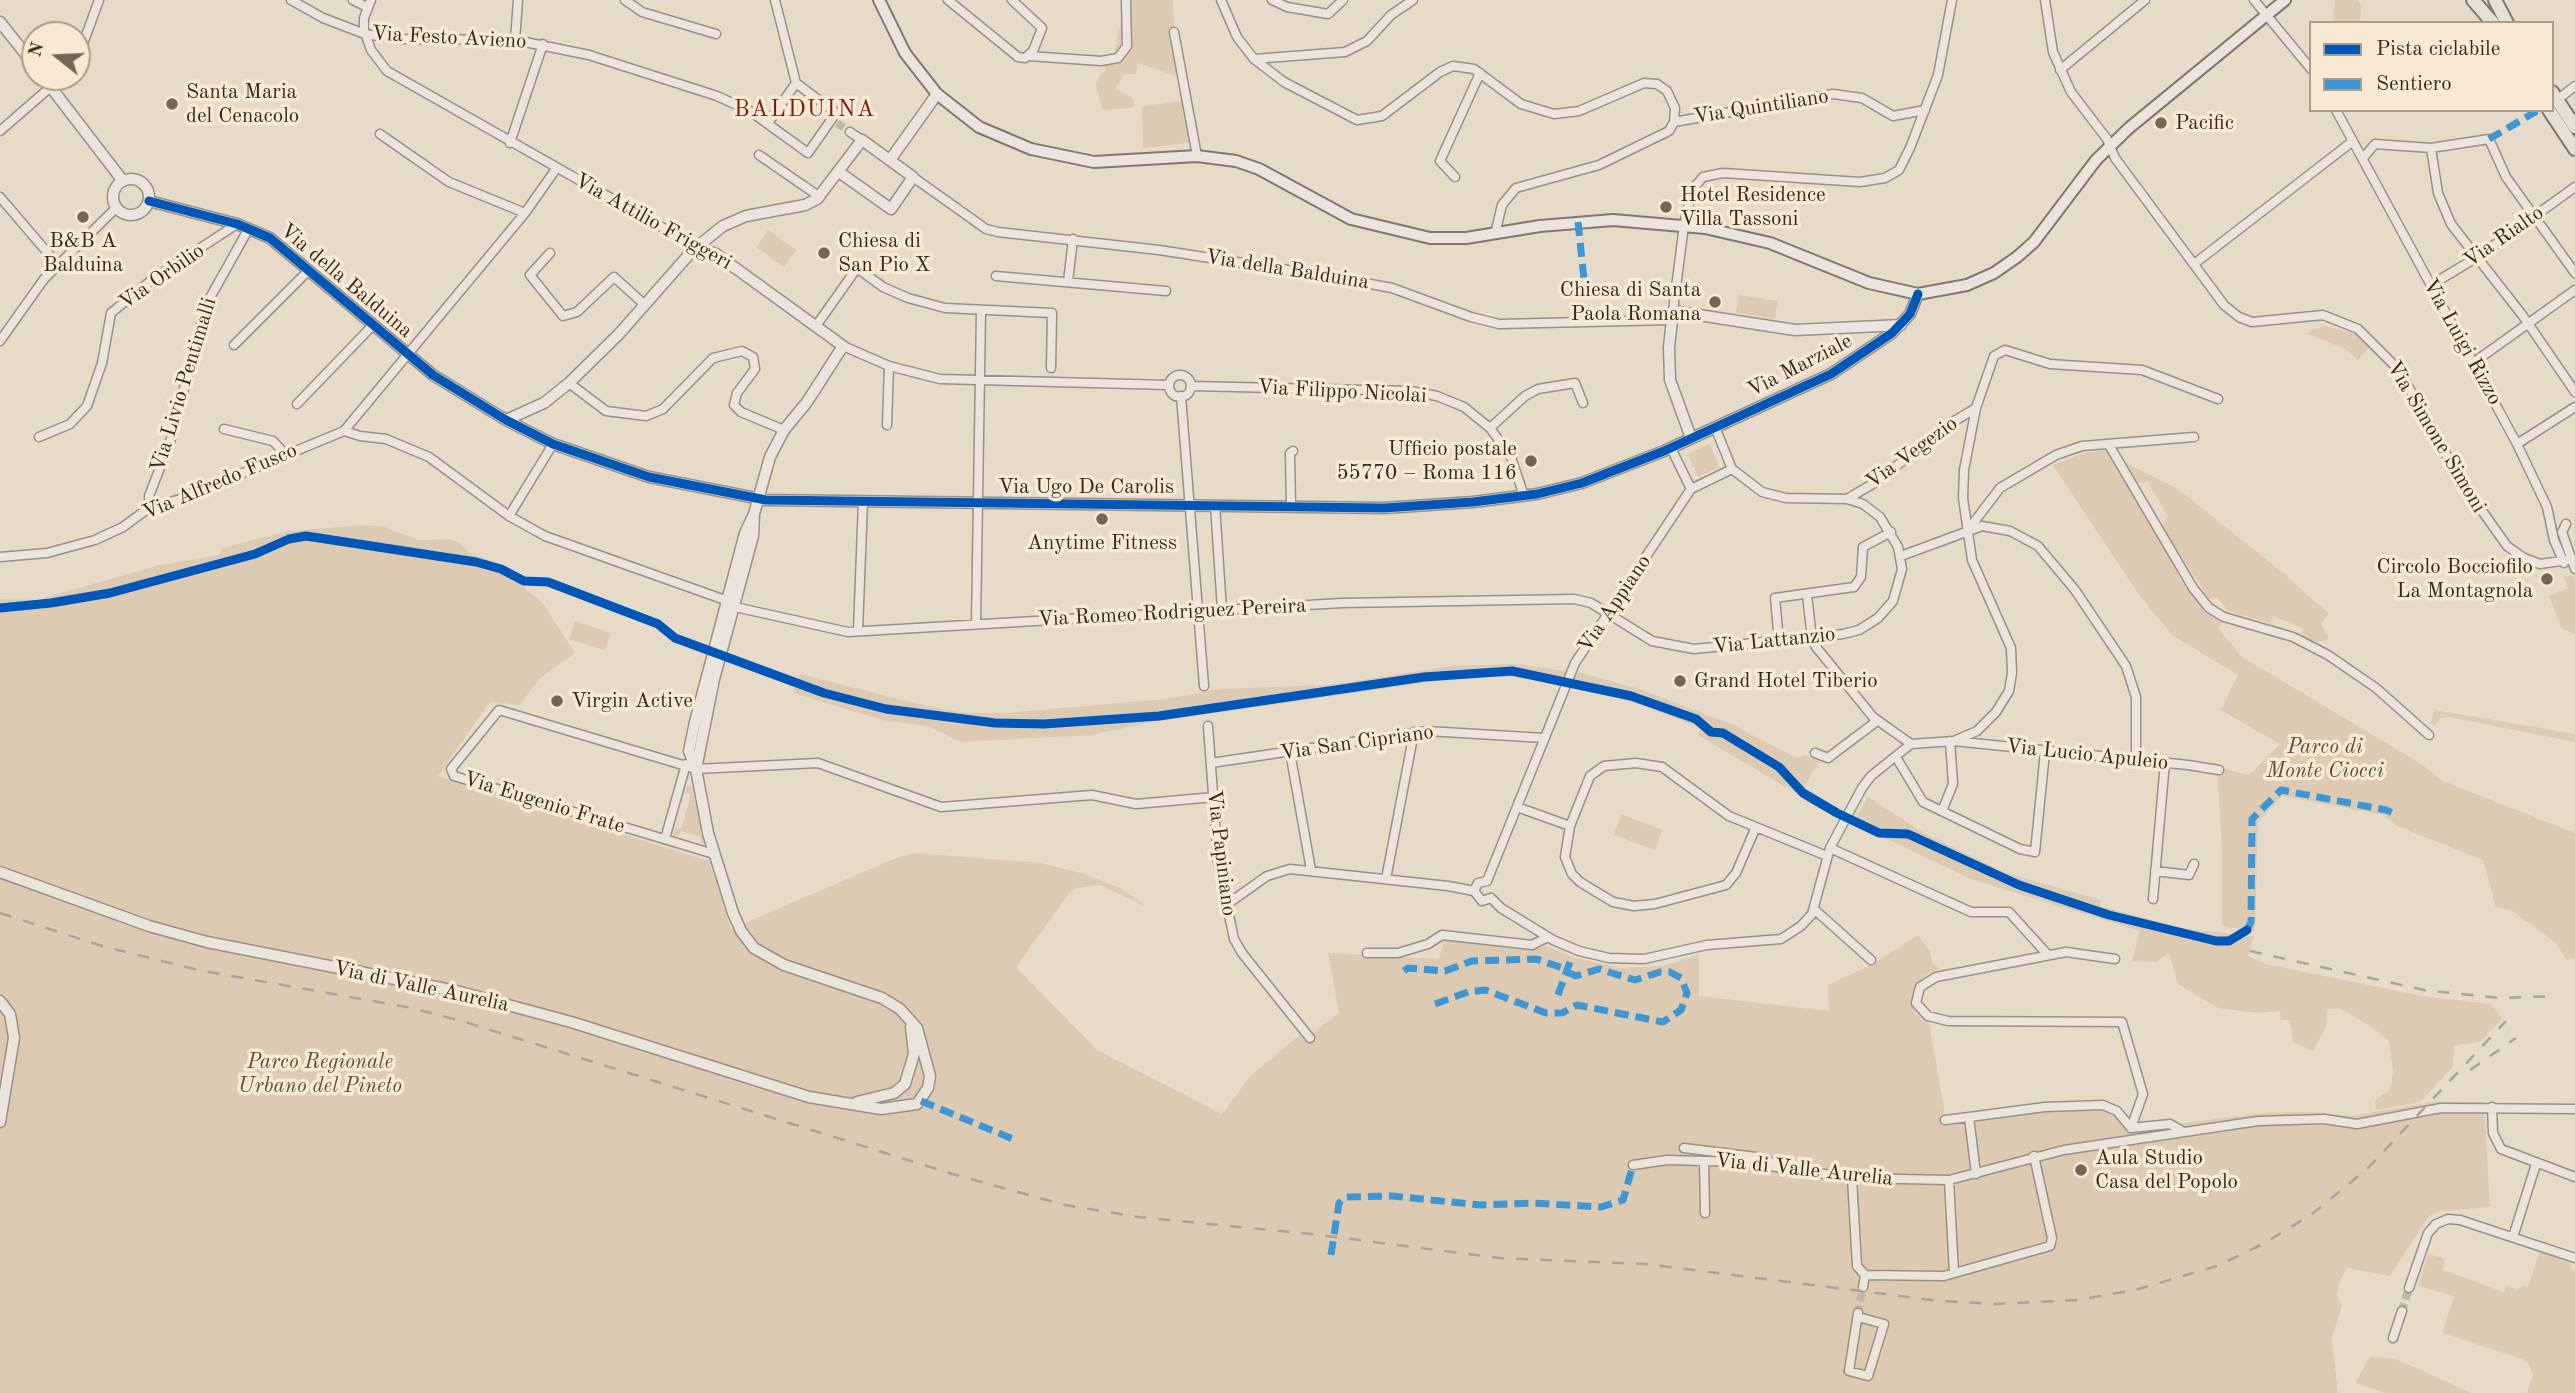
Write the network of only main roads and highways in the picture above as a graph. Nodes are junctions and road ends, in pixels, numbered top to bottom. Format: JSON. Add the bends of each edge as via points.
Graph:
{"nodes":[{"id":1,"x":880,"y":0,"type":"edge"},
{"id":2,"x":2285,"y":0,"type":"edge"},
{"id":3,"x":2473,"y":0,"type":"edge"},
{"id":4,"x":2495,"y":0,"type":"edge"},
{"id":5,"x":2491,"y":21,"type":"edge"},
{"id":6,"x":2506,"y":21,"type":"edge"},
{"id":7,"x":2554,"y":102,"type":"edge"},
{"id":8,"x":2554,"y":103,"type":"edge"},
{"id":9,"x":2575,"y":127,"type":"edge"},
{"id":10,"x":2575,"y":149,"type":"edge"}],
"edges":[{"from":1,"to":2,"type":"main road","via":[[905,53],[937,94],[985,131],[1044,152],[1106,162],[1197,156],[1231,160],[1254,167],[1326,208],[1381,229],[1441,239],[1613,220],[1684,225],[1770,243],[1869,283],[1918,294],[1967,285],[2017,257],[2034,242],[2089,170],[2138,120]]},
{"from":3,"to":5,"type":"main road"},
{"from":4,"to":6,"type":"main road"},
{"from":7,"to":9,"type":"main road"},
{"from":8,"to":10,"type":"main road"}]}
